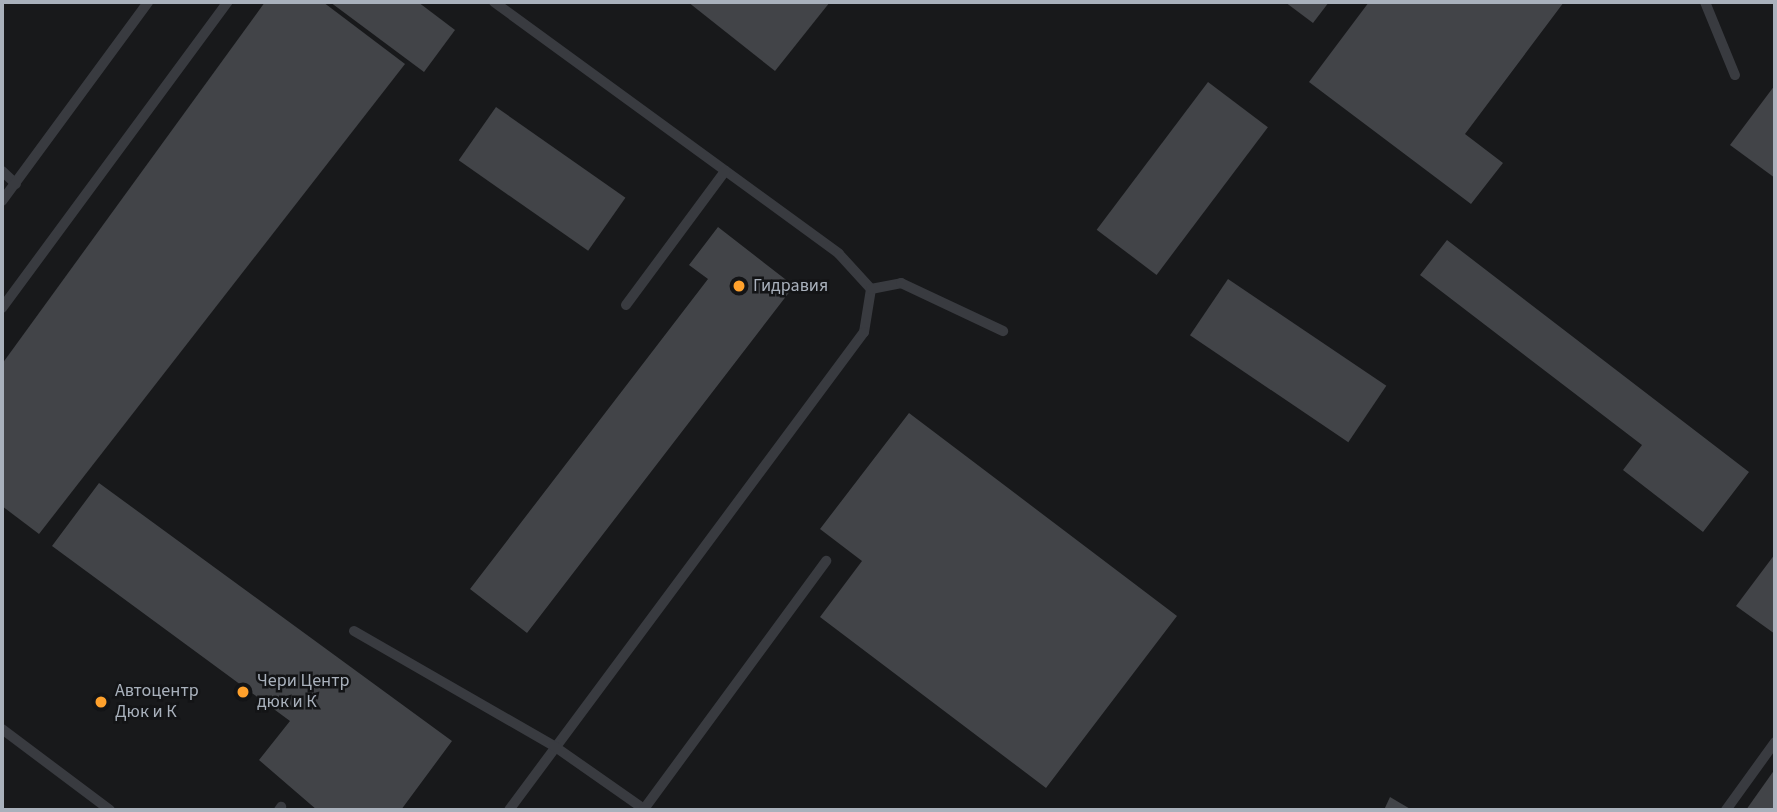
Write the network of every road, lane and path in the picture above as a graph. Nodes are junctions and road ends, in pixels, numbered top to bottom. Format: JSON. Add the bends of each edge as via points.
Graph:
{"nodes":[{"id":1,"x":148,"y":2,"type":"edge"},
{"id":2,"x":228,"y":2,"type":"edge"},
{"id":3,"x":494,"y":2,"type":"edge"},
{"id":4,"x":1705,"y":2,"type":"edge"},
{"id":5,"x":1735,"y":75,"type":"dead end"},
{"id":6,"x":2,"y":171,"type":"edge"},
{"id":7,"x":725,"y":171,"type":"junction"},
{"id":8,"x":16,"y":184,"type":"junction"},
{"id":9,"x":2,"y":201,"type":"edge"},
{"id":10,"x":871,"y":289,"type":"junction"},
{"id":11,"x":626,"y":305,"type":"dead end"},
{"id":12,"x":2,"y":308,"type":"edge"},
{"id":13,"x":1003,"y":331,"type":"dead end"},
{"id":14,"x":826,"y":561,"type":"dead end"},
{"id":15,"x":354,"y":631,"type":"dead end"},
{"id":16,"x":2,"y":729,"type":"edge"},
{"id":17,"x":1775,"y":742,"type":"edge"},
{"id":18,"x":554,"y":746,"type":"junction"},
{"id":19,"x":110,"y":810,"type":"edge"},
{"id":20,"x":509,"y":810,"type":"edge"},
{"id":21,"x":649,"y":810,"type":"edge"},
{"id":22,"x":1726,"y":810,"type":"edge"}],
"edges":[{"from":1,"to":8,"type":"lane"},
{"from":2,"to":12,"type":"lane"},
{"from":3,"to":7,"type":"lane"},
{"from":4,"to":5,"type":"lane"},
{"from":6,"to":8,"type":"lane"},
{"from":7,"to":10,"type":"lane","via":[[839,254]]},
{"from":7,"to":11,"type":"lane"},
{"from":8,"to":9,"type":"lane"},
{"from":10,"to":13,"type":"lane","via":[[901,283]]},
{"from":10,"to":18,"type":"lane","via":[[864,332]]},
{"from":14,"to":21,"type":"lane"},
{"from":15,"to":18,"type":"lane"},
{"from":16,"to":19,"type":"lane"},
{"from":17,"to":22,"type":"lane"},
{"from":18,"to":20,"type":"lane"},
{"from":18,"to":21,"type":"lane"}]}
